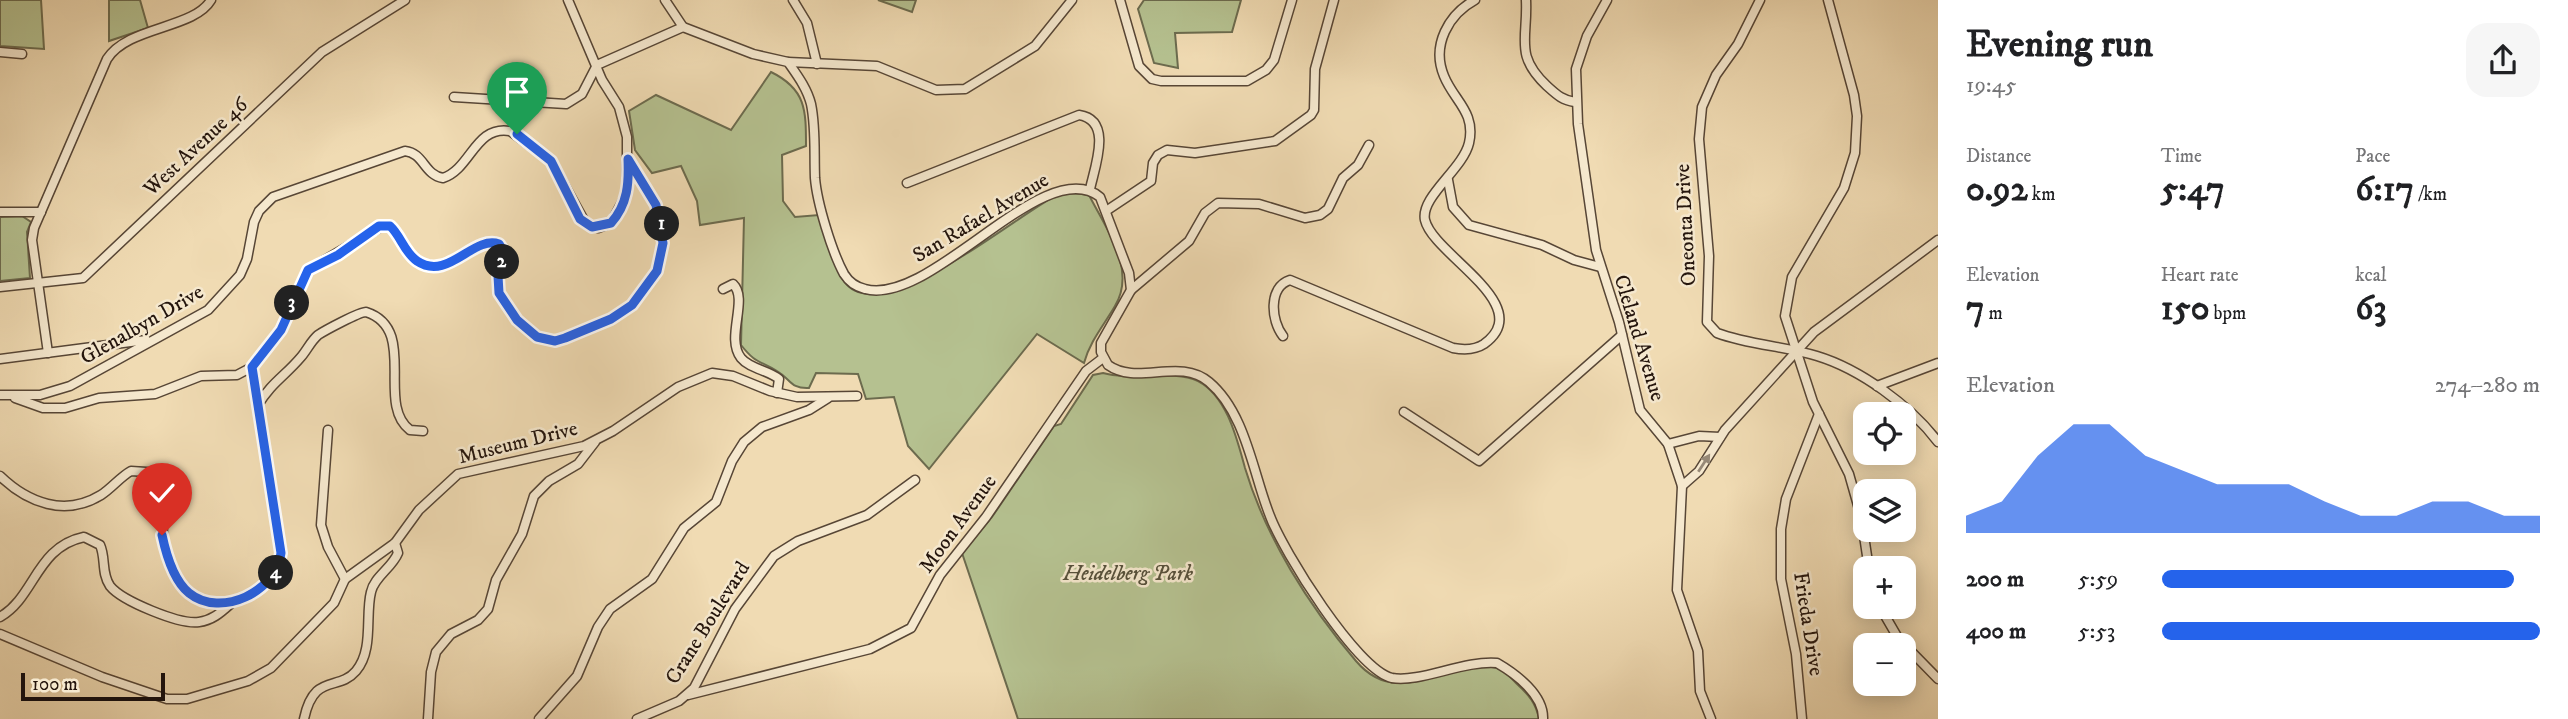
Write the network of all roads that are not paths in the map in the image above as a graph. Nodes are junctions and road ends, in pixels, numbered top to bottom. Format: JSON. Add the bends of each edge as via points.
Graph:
{"nodes":[{"id":1,"x":211,"y":0,"type":"edge"},
{"id":2,"x":405,"y":0,"type":"edge"},
{"id":3,"x":568,"y":0,"type":"edge"},
{"id":4,"x":665,"y":0,"type":"edge"},
{"id":5,"x":793,"y":0,"type":"edge"},
{"id":6,"x":1072,"y":0,"type":"edge"},
{"id":7,"x":1120,"y":0,"type":"edge"},
{"id":8,"x":1292,"y":0,"type":"edge"},
{"id":9,"x":1334,"y":0,"type":"edge"},
{"id":10,"x":1475,"y":0,"type":"edge"},
{"id":11,"x":1526,"y":0,"type":"edge"},
{"id":12,"x":1607,"y":0,"type":"edge"},
{"id":13,"x":1760,"y":0,"type":"edge"},
{"id":14,"x":1828,"y":0,"type":"edge"},
{"id":15,"x":683,"y":27,"type":"junction"},
{"id":16,"x":0,"y":52,"type":"edge"},
{"id":17,"x":22,"y":54,"type":"dead end"},
{"id":18,"x":788,"y":62,"type":"junction"},
{"id":19,"x":817,"y":64,"type":"junction"},
{"id":20,"x":597,"y":65,"type":"junction"},
{"id":21,"x":454,"y":97,"type":"dead end"},
{"id":22,"x":1575,"y":102,"type":"junction"},
{"id":23,"x":1369,"y":145,"type":"dead end"},
{"id":24,"x":628,"y":159,"type":"junction"},
{"id":25,"x":1448,"y":180,"type":"junction"},
{"id":26,"x":907,"y":183,"type":"dead end"},
{"id":27,"x":1090,"y":189,"type":"junction"},
{"id":28,"x":1106,"y":211,"type":"junction"},
{"id":29,"x":0,"y":212,"type":"edge"},
{"id":30,"x":41,"y":212,"type":"junction"},
{"id":31,"x":1938,"y":240,"type":"edge"},
{"id":32,"x":1600,"y":267,"type":"junction"},
{"id":33,"x":39,"y":283,"type":"junction"},
{"id":34,"x":0,"y":287,"type":"edge"},
{"id":35,"x":723,"y":289,"type":"dead end"},
{"id":36,"x":1131,"y":290,"type":"junction"},
{"id":37,"x":1622,"y":335,"type":"junction"},
{"id":38,"x":1283,"y":336,"type":"dead end"},
{"id":39,"x":157,"y":337,"type":"junction"},
{"id":40,"x":1797,"y":352,"type":"junction"},
{"id":41,"x":48,"y":353,"type":"junction"},
{"id":42,"x":1103,"y":358,"type":"junction"},
{"id":43,"x":0,"y":359,"type":"edge"},
{"id":44,"x":1938,"y":363,"type":"edge"},
{"id":45,"x":252,"y":367,"type":"junction"},
{"id":46,"x":1877,"y":386,"type":"junction"},
{"id":47,"x":777,"y":393,"type":"junction"},
{"id":48,"x":5,"y":395,"type":"edge"},
{"id":49,"x":857,"y":396,"type":"dead end"},
{"id":50,"x":831,"y":397,"type":"junction"},
{"id":51,"x":258,"y":405,"type":"junction"},
{"id":52,"x":1404,"y":412,"type":"dead end"},
{"id":53,"x":1819,"y":414,"type":"junction"},
{"id":54,"x":328,"y":430,"type":"dead end"},
{"id":55,"x":423,"y":431,"type":"dead end"},
{"id":56,"x":1720,"y":437,"type":"junction"},
{"id":57,"x":596,"y":440,"type":"junction"},
{"id":58,"x":1938,"y":442,"type":"edge"},
{"id":59,"x":1668,"y":444,"type":"junction"},
{"id":60,"x":0,"y":476,"type":"edge"},
{"id":61,"x":915,"y":480,"type":"dead end"},
{"id":62,"x":1682,"y":486,"type":"junction"},
{"id":63,"x":395,"y":543,"type":"junction"},
{"id":64,"x":1867,"y":556,"type":"edge"},
{"id":65,"x":345,"y":579,"type":"junction"},
{"id":66,"x":241,"y":597,"type":"junction"},
{"id":67,"x":0,"y":617,"type":"edge"},
{"id":68,"x":1887,"y":619,"type":"edge"},
{"id":69,"x":0,"y":634,"type":"edge"},
{"id":70,"x":1938,"y":679,"type":"edge"},
{"id":71,"x":688,"y":695,"type":"junction"},
{"id":72,"x":304,"y":719,"type":"edge"},
{"id":73,"x":428,"y":719,"type":"edge"},
{"id":74,"x":540,"y":719,"type":"edge"},
{"id":75,"x":637,"y":719,"type":"edge"},
{"id":76,"x":1543,"y":719,"type":"edge"},
{"id":77,"x":1711,"y":719,"type":"edge"},
{"id":78,"x":1802,"y":719,"type":"edge"}],
"edges":[{"from":1,"to":30,"type":"street","via":[[200,11],[122,43],[107,59]]},
{"from":2,"to":33,"type":"street","name":"West Avenue 46","via":[[321,52],[83,278]]},
{"from":3,"to":20,"type":"street","name":"Glenalbyn Drive"},
{"from":4,"to":15,"type":"street"},
{"from":5,"to":19,"type":"street","via":[[807,23]]},
{"from":6,"to":19,"type":"street","via":[[1035,46],[965,89],[936,90],[877,66]]},
{"from":7,"to":8,"type":"street","via":[[1139,66],[1152,79],[1232,83],[1258,76],[1274,60]]},
{"from":9,"to":28,"type":"street","via":[[1315,69],[1311,116],[1275,141],[1195,153],[1167,150],[1153,163],[1151,181]]},
{"from":10,"to":25,"type":"street","via":[[1448,22],[1440,55],[1443,74],[1466,110],[1471,132],[1465,154]]},
{"from":11,"to":22,"type":"street","via":[[1522,41],[1529,65],[1561,100]]},
{"from":12,"to":22,"type":"street","name":"Cleland Avenue","via":[[1580,52]]},
{"from":13,"to":40,"type":"street","name":"Oneonta Drive","via":[[1702,107],[1699,139],[1709,256],[1706,315],[1717,333]]},
{"from":14,"to":40,"type":"street","via":[[1854,95],[1857,134],[1844,188],[1787,290],[1785,316]]},
{"from":15,"to":18,"type":"street"},
{"from":15,"to":20,"type":"street"},
{"from":16,"to":17,"type":"street"},
{"from":18,"to":19,"type":"street"},
{"from":18,"to":27,"type":"street","name":"San Rafael Avenue","via":[[810,102],[815,181],[827,226],[844,274],[856,286],[889,288],[925,274],[1047,194],[1063,188]]},
{"from":20,"to":21,"type":"street","via":[[579,98],[566,104]]},
{"from":20,"to":24,"type":"street","name":"Glenalbyn Drive","via":[[624,121]]},
{"from":22,"to":32,"type":"street","name":"Cleland Avenue"},
{"from":23,"to":36,"type":"street","via":[[1320,215],[1305,218],[1259,204],[1218,203],[1205,213],[1189,241]]},
{"from":24,"to":39,"type":"street","name":"Glenalbyn Drive","via":[[623,206],[611,223],[598,228],[580,219],[543,152],[517,134],[502,130],[488,134],[448,176],[431,174],[417,155],[405,152],[279,194],[259,212],[247,259],[231,287],[208,310]]},
{"from":24,"to":45,"type":"street","via":[[656,205],[663,243],[651,282],[632,305],[611,319],[555,341],[537,337],[517,320],[499,293],[504,252],[499,244],[489,242],[433,266],[418,261],[394,230],[384,225],[308,270],[281,330]]},
{"from":25,"to":32,"type":"street","via":[[1453,207],[1469,225]]},
{"from":25,"to":38,"type":"street","via":[[1429,200],[1426,222],[1496,304],[1496,329],[1486,342],[1471,349],[1453,348],[1290,280],[1280,285],[1274,297],[1277,329]]},
{"from":26,"to":27,"type":"street","via":[[1079,115],[1098,125]]},
{"from":27,"to":28,"type":"street"},
{"from":28,"to":36,"type":"street"},
{"from":29,"to":30,"type":"street"},
{"from":30,"to":33,"type":"street","via":[[32,240]]},
{"from":31,"to":40,"type":"street","via":[[1814,332]]},
{"from":32,"to":37,"type":"street","name":"Cleland Avenue"},
{"from":33,"to":34,"type":"street","name":"West Avenue 46"},
{"from":33,"to":41,"type":"street"},
{"from":35,"to":47,"type":"street","via":[[733,284],[738,293],[735,339],[739,355],[779,379]]},
{"from":36,"to":42,"type":"street","via":[[1101,343]]},
{"from":37,"to":52,"type":"street","via":[[1479,461]]},
{"from":37,"to":59,"type":"street","name":"Cleland Avenue","via":[[1640,410]]},
{"from":39,"to":41,"type":"street"},
{"from":39,"to":48,"type":"street","name":"Glenalbyn Drive","via":[[70,386],[40,395]]},
{"from":40,"to":46,"type":"street","name":"Oneonta Drive","via":[[1819,356]]},
{"from":40,"to":53,"type":"street"},
{"from":40,"to":56,"type":"street"},
{"from":41,"to":43,"type":"street"},
{"from":42,"to":71,"type":"street","name":"Moon Avenue","via":[[1086,371],[986,517],[940,575],[911,628],[870,649]]},
{"from":42,"to":76,"type":"street","via":[[1122,372],[1194,373],[1210,382],[1239,425],[1270,518],[1298,571],[1370,666],[1400,679],[1497,663],[1532,691]]},
{"from":44,"to":46,"type":"street"},
{"from":45,"to":48,"type":"street","via":[[237,375],[201,376],[155,394],[108,397],[55,409]]},
{"from":45,"to":51,"type":"street"},
{"from":46,"to":58,"type":"street","name":"Oneonta Drive","via":[[1914,414]]},
{"from":47,"to":50,"type":"street","name":"Museum Drive"},
{"from":47,"to":57,"type":"street","name":"Museum Drive","via":[[723,374],[702,375]]},
{"from":49,"to":50,"type":"street","name":"Museum Drive"},
{"from":50,"to":74,"type":"street","via":[[762,427],[744,442],[716,502],[684,528],[652,579],[610,609],[577,676]]},
{"from":51,"to":55,"type":"street","via":[[269,386],[319,334],[366,312],[390,329],[402,421],[411,430]]},
{"from":51,"to":66,"type":"street","via":[[281,553],[273,579]]},
{"from":53,"to":64,"type":"street","via":[[1856,495]]},
{"from":53,"to":78,"type":"street","name":"Frieda Drive","via":[[1786,499],[1781,529],[1781,579],[1797,654]]},
{"from":54,"to":65,"type":"street","via":[[321,525]]},
{"from":56,"to":59,"type":"street","via":[[1699,436]]},
{"from":62,"to":56,"type":"street","one_way":true,"via":[[1699,471]]},
{"from":57,"to":63,"type":"street","name":"Museum Drive","via":[[563,453],[458,474],[428,500]]},
{"from":57,"to":73,"type":"street","via":[[578,464],[534,496],[522,534],[496,580],[488,609],[478,620],[451,634],[436,652],[430,672]]},
{"from":59,"to":62,"type":"street","name":"Cleland Avenue"},
{"from":60,"to":66,"type":"street","via":[[24,496],[63,507],[100,496],[131,471],[162,473],[170,485],[162,535],[177,579],[201,600],[222,603]]},
{"from":61,"to":71,"type":"street","name":"Crane Boulevard","via":[[867,514],[798,541],[774,556],[742,598]]},
{"from":62,"to":77,"type":"street","name":"Cleland Avenue","via":[[1677,590],[1698,651],[1700,691]]},
{"from":63,"to":65,"type":"street","name":"Museum Drive"},
{"from":63,"to":72,"type":"street","via":[[398,553],[394,562],[371,590],[370,627],[358,668],[351,676],[320,689],[308,704]]},
{"from":65,"to":69,"type":"street","name":"Museum Drive","via":[[334,603],[271,668],[248,681],[187,699],[167,699],[102,677]]},
{"from":66,"to":67,"type":"street","via":[[211,619],[177,620],[115,591],[105,575],[100,545],[84,537],[51,555],[15,606]]},
{"from":68,"to":70,"type":"street","via":[[1898,638]]},
{"from":71,"to":75,"type":"street","name":"Crane Boulevard"}]}
